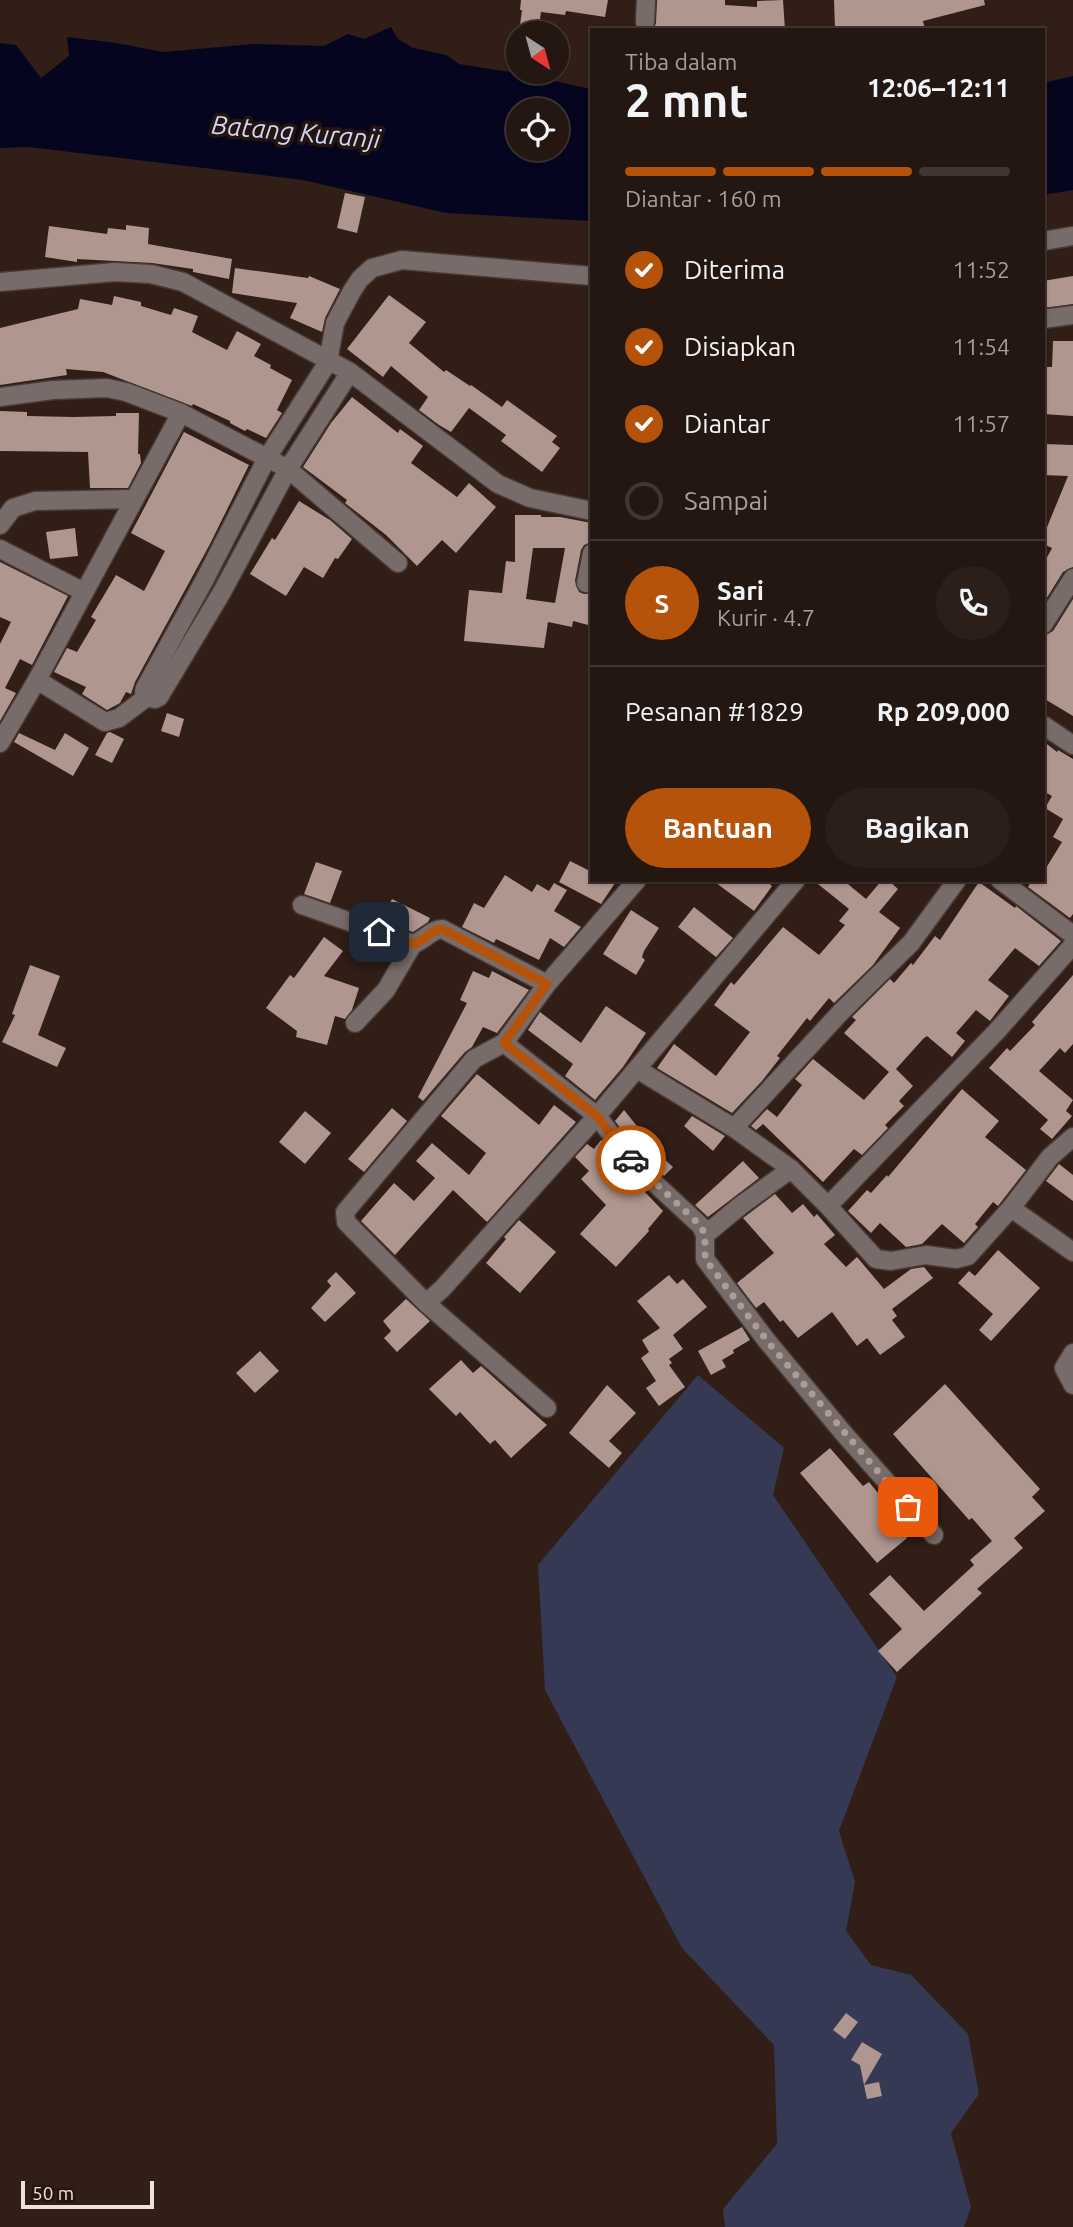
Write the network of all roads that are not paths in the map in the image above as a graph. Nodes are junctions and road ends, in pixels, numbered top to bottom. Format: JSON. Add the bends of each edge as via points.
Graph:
{"nodes":[{"id":1,"x":646,"y":0,"type":"edge"},
{"id":2,"x":645,"y":22,"type":"dead end"},
{"id":3,"x":1073,"y":236,"type":"edge"},
{"id":4,"x":1045,"y":241,"type":"edge"},
{"id":5,"x":590,"y":276,"type":"edge"},
{"id":6,"x":0,"y":282,"type":"edge"},
{"id":7,"x":1073,"y":315,"type":"edge"},
{"id":8,"x":1045,"y":319,"type":"edge"},
{"id":9,"x":328,"y":362,"type":"junction"},
{"id":10,"x":350,"y":372,"type":"junction"},
{"id":11,"x":0,"y":397,"type":"edge"},
{"id":12,"x":181,"y":413,"type":"junction"},
{"id":13,"x":267,"y":458,"type":"junction"},
{"id":14,"x":288,"y":469,"type":"junction"},
{"id":15,"x":133,"y":499,"type":"junction"},
{"id":16,"x":590,"y":511,"type":"edge"},
{"id":17,"x":0,"y":525,"type":"edge"},
{"id":18,"x":0,"y":549,"type":"edge"},
{"id":19,"x":398,"y":563,"type":"dead end"},
{"id":20,"x":590,"y":563,"type":"edge"},
{"id":21,"x":1073,"y":578,"type":"edge"},
{"id":22,"x":204,"y":582,"type":"junction"},
{"id":23,"x":586,"y":583,"type":"dead end"},
{"id":24,"x":84,"y":592,"type":"junction"},
{"id":25,"x":222,"y":592,"type":"junction"},
{"id":26,"x":1045,"y":622,"type":"edge"},
{"id":27,"x":37,"y":680,"type":"junction"},
{"id":28,"x":147,"y":697,"type":"junction"},
{"id":29,"x":1045,"y":726,"type":"edge"},
{"id":30,"x":0,"y":743,"type":"edge"},
{"id":31,"x":1073,"y":745,"type":"edge"},
{"id":32,"x":635,"y":882,"type":"edge"},
{"id":33,"x":794,"y":882,"type":"edge"},
{"id":34,"x":956,"y":882,"type":"edge"},
{"id":35,"x":1003,"y":882,"type":"edge"},
{"id":36,"x":302,"y":905,"type":"dead end"},
{"id":37,"x":1073,"y":935,"type":"edge"},
{"id":38,"x":413,"y":944,"type":"junction"},
{"id":39,"x":1073,"y":945,"type":"edge"},
{"id":40,"x":547,"y":984,"type":"junction"},
{"id":41,"x":355,"y":1023,"type":"dead end"},
{"id":42,"x":504,"y":1043,"type":"junction"},
{"id":43,"x":637,"y":1069,"type":"junction"},
{"id":44,"x":597,"y":1116,"type":"junction"},
{"id":45,"x":734,"y":1129,"type":"junction"},
{"id":46,"x":1073,"y":1137,"type":"edge"},
{"id":47,"x":791,"y":1169,"type":"junction"},
{"id":48,"x":828,"y":1206,"type":"junction"},
{"id":49,"x":1011,"y":1208,"type":"junction"},
{"id":50,"x":705,"y":1235,"type":"junction"},
{"id":51,"x":1073,"y":1252,"type":"edge"},
{"id":52,"x":426,"y":1303,"type":"junction"},
{"id":53,"x":1073,"y":1353,"type":"edge"},
{"id":54,"x":1073,"y":1385,"type":"edge"},
{"id":55,"x":547,"y":1408,"type":"dead end"},
{"id":56,"x":934,"y":1535,"type":"dead end"}],
"edges":[{"from":1,"to":2,"type":"street"},
{"from":3,"to":4,"type":"street"},
{"from":5,"to":9,"type":"street","via":[[402,260],[384,264],[372,268],[352,291],[335,323]]},
{"from":6,"to":9,"type":"street","via":[[115,272],[168,277],[202,291]]},
{"from":7,"to":8,"type":"street"},
{"from":9,"to":10,"type":"street"},
{"from":9,"to":13,"type":"street"},
{"from":10,"to":14,"type":"street"},
{"from":10,"to":16,"type":"street","via":[[498,484],[530,498]]},
{"from":11,"to":12,"type":"street","via":[[107,388]]},
{"from":12,"to":13,"type":"street"},
{"from":12,"to":15,"type":"street"},
{"from":13,"to":14,"type":"street"},
{"from":13,"to":22,"type":"street"},
{"from":14,"to":19,"type":"street"},
{"from":14,"to":25,"type":"street"},
{"from":15,"to":17,"type":"street","via":[[35,501],[13,508]]},
{"from":15,"to":24,"type":"street"},
{"from":18,"to":24,"type":"street"},
{"from":20,"to":23,"type":"street"},
{"from":21,"to":26,"type":"street"},
{"from":22,"to":25,"type":"street"},
{"from":22,"to":28,"type":"street","via":[[145,688]]},
{"from":24,"to":27,"type":"street"},
{"from":25,"to":28,"type":"street","via":[[162,693],[155,699]]},
{"from":27,"to":28,"type":"street","via":[[105,722],[119,718]]},
{"from":27,"to":30,"type":"street"},
{"from":29,"to":31,"type":"street"},
{"from":32,"to":40,"type":"street"},
{"from":33,"to":43,"type":"street"},
{"from":34,"to":45,"type":"street","via":[[911,943]]},
{"from":35,"to":37,"type":"street"},
{"from":36,"to":38,"type":"street"},
{"from":38,"to":40,"type":"street","via":[[442,929]]},
{"from":38,"to":41,"type":"street","via":[[386,989]]},
{"from":39,"to":48,"type":"street"},
{"from":40,"to":42,"type":"street"},
{"from":42,"to":44,"type":"street"},
{"from":42,"to":52,"type":"street","via":[[474,1059],[345,1212],[346,1222]]},
{"from":43,"to":44,"type":"street"},
{"from":43,"to":45,"type":"street"},
{"from":44,"to":50,"type":"street","via":[[635,1165],[701,1226]]},
{"from":44,"to":52,"type":"street"},
{"from":45,"to":47,"type":"street"},
{"from":46,"to":49,"type":"street","via":[[1049,1157]]},
{"from":47,"to":48,"type":"street"},
{"from":47,"to":50,"type":"street"},
{"from":48,"to":49,"type":"street","via":[[876,1259],[891,1261],[926,1255],[968,1256]]},
{"from":49,"to":51,"type":"street"},
{"from":50,"to":56,"type":"street","via":[[705,1259],[768,1342]]},
{"from":52,"to":55,"type":"street"},
{"from":53,"to":54,"type":"street","via":[[1064,1368]]}]}
